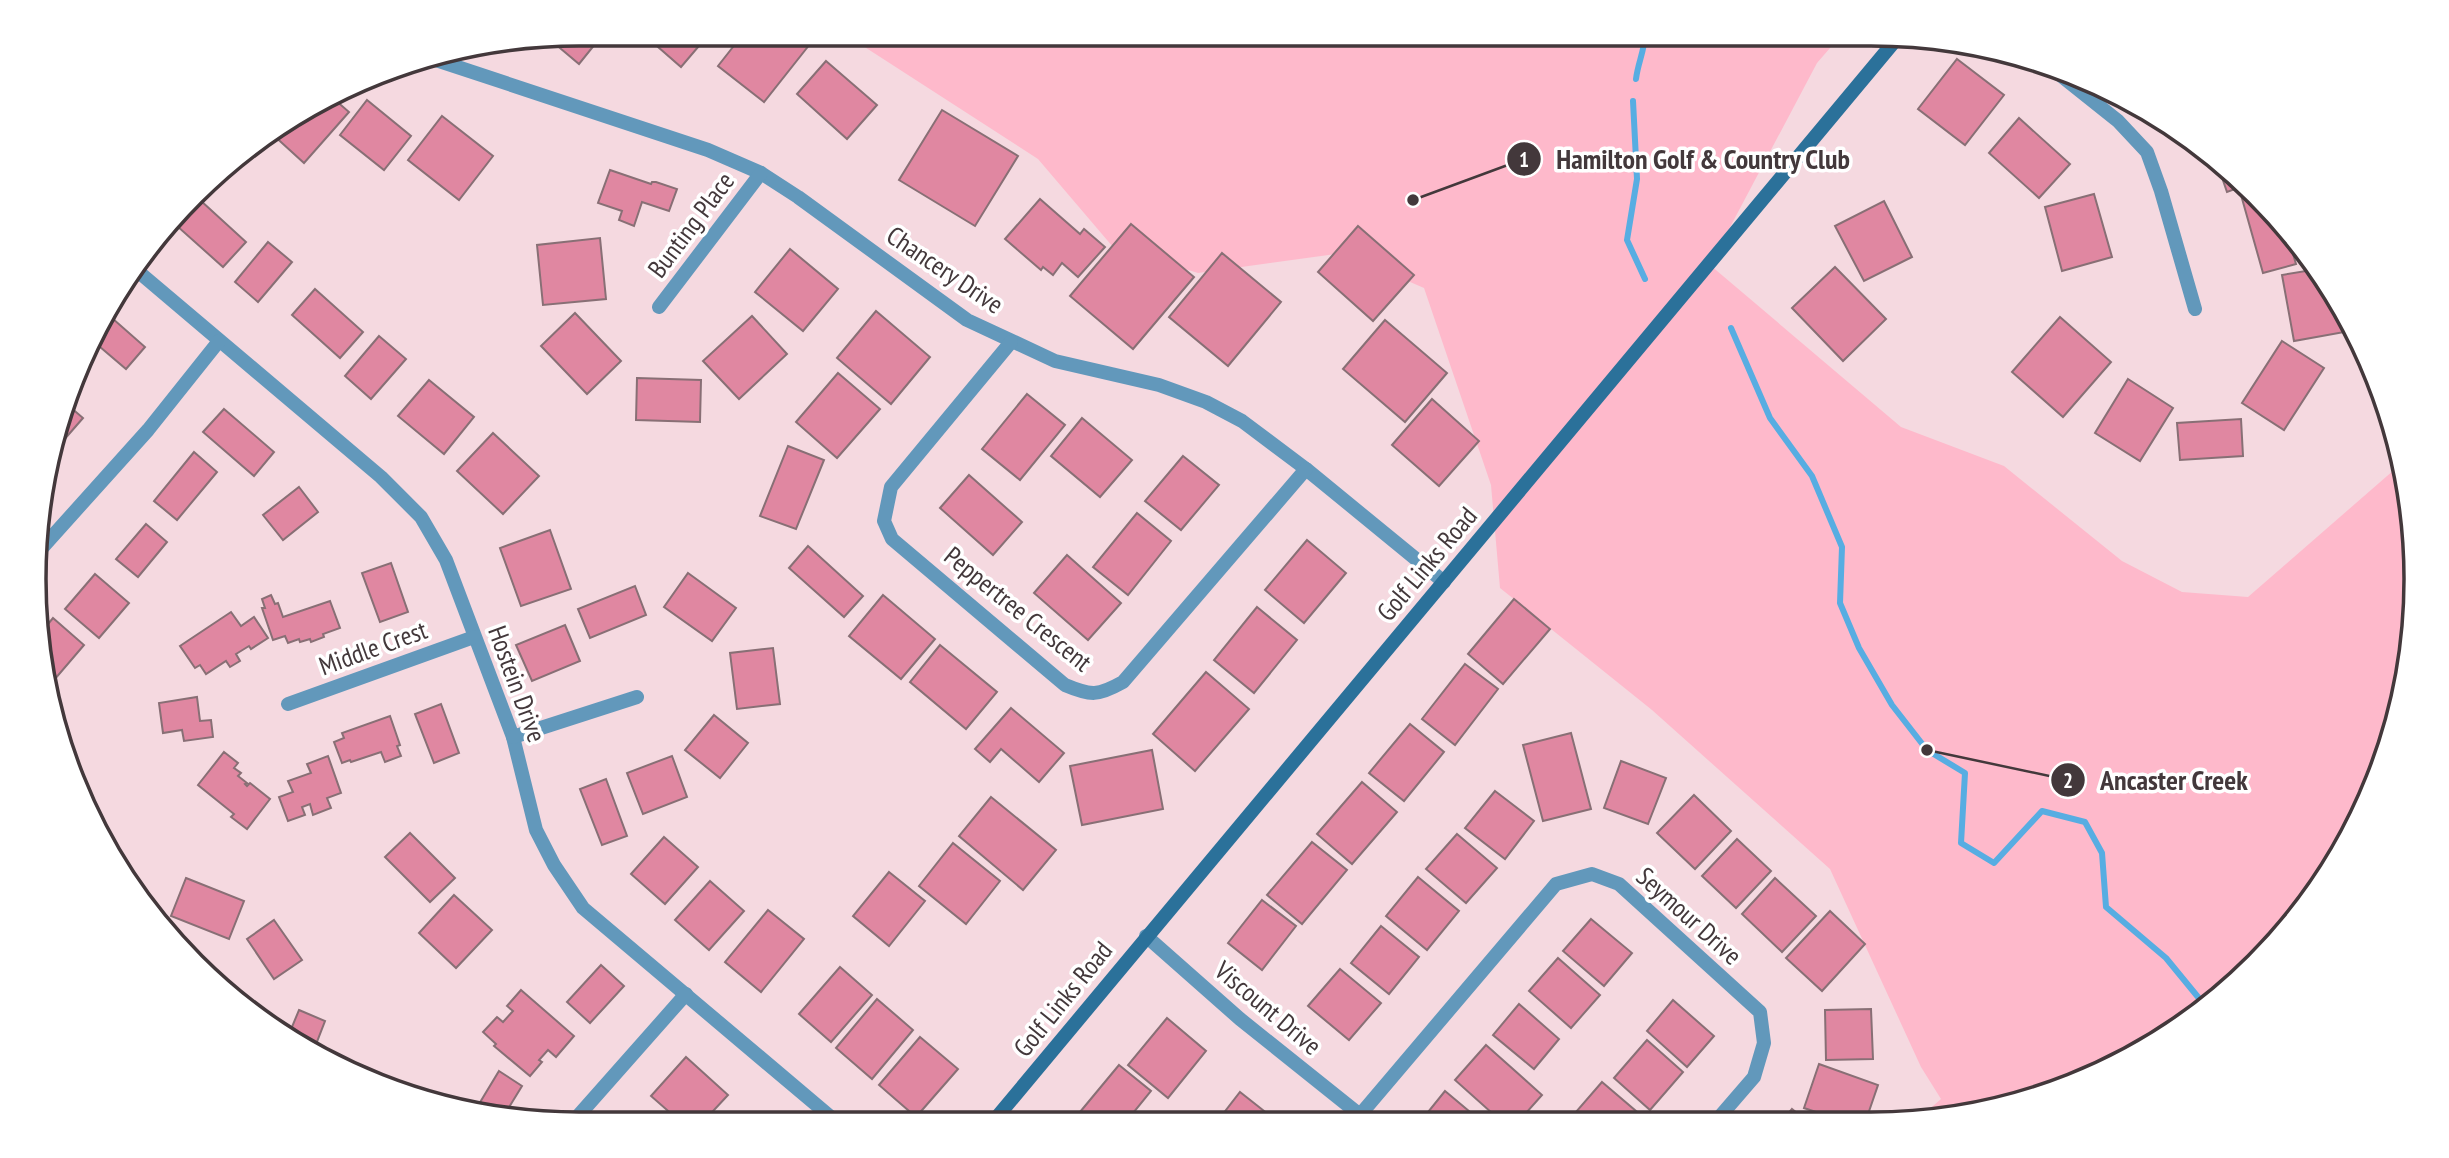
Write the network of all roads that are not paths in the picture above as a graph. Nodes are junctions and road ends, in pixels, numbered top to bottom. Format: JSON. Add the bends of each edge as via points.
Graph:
{"nodes":[{"id":1,"x":1890,"y":47,"type":"edge"},
{"id":2,"x":445,"y":63,"type":"edge"},
{"id":3,"x":2074,"y":86,"type":"edge"},
{"id":4,"x":761,"y":173,"type":"junction"},
{"id":5,"x":141,"y":274,"type":"edge"},
{"id":6,"x":659,"y":307,"type":"dead end"},
{"id":7,"x":2195,"y":309,"type":"dead end"},
{"id":8,"x":219,"y":341,"type":"junction"},
{"id":9,"x":1011,"y":342,"type":"junction"},
{"id":10,"x":1306,"y":469,"type":"junction"},
{"id":11,"x":48,"y":531,"type":"edge"},
{"id":12,"x":1444,"y":582,"type":"junction"},
{"id":13,"x":474,"y":637,"type":"junction"},
{"id":14,"x":637,"y":697,"type":"dead end"},
{"id":15,"x":288,"y":704,"type":"dead end"},
{"id":16,"x":513,"y":737,"type":"junction"},
{"id":17,"x":1146,"y":936,"type":"junction"},
{"id":18,"x":686,"y":994,"type":"junction"},
{"id":19,"x":582,"y":1112,"type":"edge"},
{"id":20,"x":825,"y":1112,"type":"edge"},
{"id":21,"x":1001,"y":1112,"type":"edge"},
{"id":22,"x":1349,"y":1112,"type":"edge"},
{"id":23,"x":1363,"y":1112,"type":"edge"},
{"id":24,"x":1724,"y":1112,"type":"edge"}],
"edges":[{"from":1,"to":12,"type":"main road","name":"Golf Links Road"},
{"from":2,"to":4,"type":"street","name":"Chancery Drive","via":[[708,150]]},
{"from":3,"to":7,"type":"street","via":[[2118,121],[2147,152]]},
{"from":4,"to":6,"type":"street","name":"Bunting Place"},
{"from":4,"to":9,"type":"street","name":"Chancery Drive","via":[[967,320]]},
{"from":5,"to":8,"type":"street","name":"Hostein Drive"},
{"from":8,"to":11,"type":"street","via":[[148,430]]},
{"from":8,"to":13,"type":"street","name":"Hostein Drive","via":[[381,477],[421,517],[446,560]]},
{"from":9,"to":10,"type":"street","name":"Chancery Drive","via":[[1055,361],[1159,385],[1206,402],[1242,421]]},
{"from":9,"to":10,"type":"street","name":"Peppertree Crescent","via":[[891,488],[884,521],[892,539],[1065,685],[1088,694],[1123,682]]},
{"from":10,"to":12,"type":"street","name":"Chancery Drive"},
{"from":12,"to":17,"type":"main road","name":"Golf Links Road"},
{"from":13,"to":15,"type":"street","name":"Middle Crest"},
{"from":13,"to":16,"type":"street","name":"Hostein Drive"},
{"from":14,"to":16,"type":"street"},
{"from":16,"to":18,"type":"street","name":"Hostein Drive","via":[[536,830],[583,908]]},
{"from":17,"to":21,"type":"main road","name":"Golf Links Road"},
{"from":17,"to":22,"type":"street","name":"Viscount Drive"},
{"from":18,"to":19,"type":"street"},
{"from":18,"to":20,"type":"street","name":"Hostein Drive"},
{"from":23,"to":24,"type":"street","name":"Seymour Drive","via":[[1556,884],[1592,874],[1619,884],[1760,1012],[1764,1042],[1754,1077]]}]}
